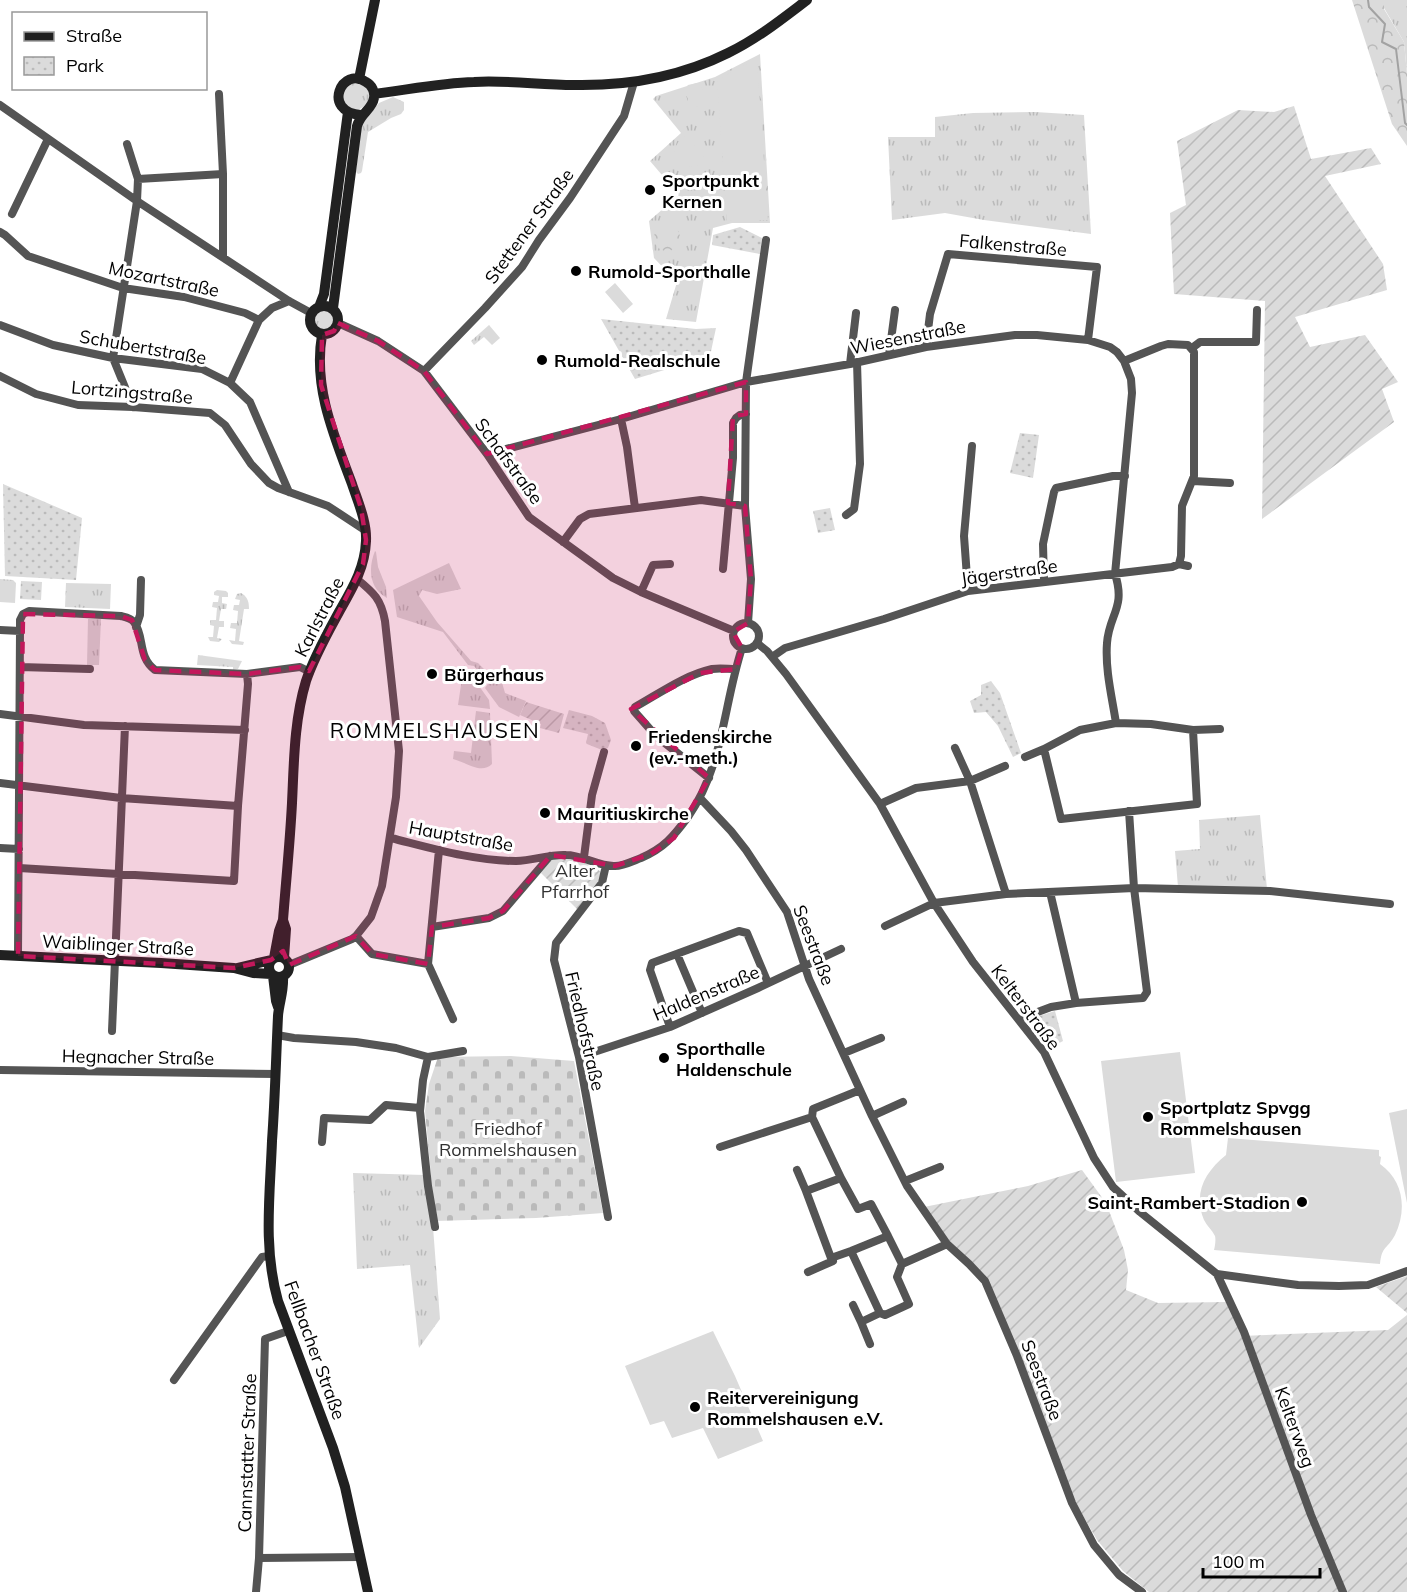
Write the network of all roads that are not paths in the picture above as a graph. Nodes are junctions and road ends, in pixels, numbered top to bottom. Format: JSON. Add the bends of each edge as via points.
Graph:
{"nodes":[{"id":1,"x":375,"y":0,"type":"edge"},
{"id":2,"x":807,"y":0,"type":"edge"},
{"id":3,"x":359,"y":79,"type":"junction"},
{"id":4,"x":634,"y":82,"type":"junction"},
{"id":5,"x":219,"y":94,"type":"dead end"},
{"id":6,"x":374,"y":94,"type":"junction"},
{"id":7,"x":0,"y":105,"type":"edge"},
{"id":8,"x":348,"y":112,"type":"junction"},
{"id":9,"x":361,"y":114,"type":"junction"},
{"id":10,"x":48,"y":139,"type":"junction"},
{"id":11,"x":126,"y":144,"type":"dead end"},
{"id":12,"x":223,"y":174,"type":"junction"},
{"id":13,"x":138,"y":178,"type":"junction"},
{"id":14,"x":137,"y":201,"type":"junction"},
{"id":15,"x":12,"y":214,"type":"dead end"},
{"id":16,"x":0,"y":232,"type":"edge"},
{"id":17,"x":766,"y":240,"type":"dead end"},
{"id":18,"x":223,"y":256,"type":"junction"},
{"id":19,"x":123,"y":288,"type":"junction"},
{"id":20,"x":290,"y":301,"type":"junction"},
{"id":21,"x":333,"y":308,"type":"junction"},
{"id":22,"x":315,"y":310,"type":"junction"},
{"id":23,"x":895,"y":310,"type":"dead end"},
{"id":24,"x":1257,"y":310,"type":"dead end"},
{"id":25,"x":856,"y":313,"type":"dead end"},
{"id":26,"x":259,"y":320,"type":"junction"},
{"id":27,"x":338,"y":323,"type":"junction"},
{"id":28,"x":0,"y":325,"type":"edge"},
{"id":29,"x":322,"y":335,"type":"junction"},
{"id":30,"x":1088,"y":340,"type":"junction"},
{"id":31,"x":926,"y":347,"type":"junction"},
{"id":32,"x":1192,"y":348,"type":"junction"},
{"id":33,"x":889,"y":355,"type":"junction"},
{"id":34,"x":113,"y":358,"type":"junction"},
{"id":35,"x":1124,"y":361,"type":"junction"},
{"id":36,"x":854,"y":363,"type":"junction"},
{"id":37,"x":424,"y":371,"type":"junction"},
{"id":38,"x":0,"y":376,"type":"edge"},
{"id":39,"x":746,"y":382,"type":"junction"},
{"id":40,"x":230,"y":383,"type":"junction"},
{"id":41,"x":133,"y":407,"type":"junction"},
{"id":42,"x":746,"y":414,"type":"junction"},
{"id":43,"x":621,"y":419,"type":"junction"},
{"id":44,"x":972,"y":446,"type":"dead end"},
{"id":45,"x":487,"y":454,"type":"junction"},
{"id":46,"x":1125,"y":476,"type":"junction"},
{"id":47,"x":1193,"y":482,"type":"junction"},
{"id":48,"x":1230,"y":483,"type":"dead end"},
{"id":49,"x":289,"y":492,"type":"junction"},
{"id":50,"x":728,"y":502,"type":"junction"},
{"id":51,"x":745,"y":506,"type":"junction"},
{"id":52,"x":634,"y":508,"type":"junction"},
{"id":53,"x":846,"y":515,"type":"dead end"},
{"id":54,"x":366,"y":531,"type":"junction"},
{"id":55,"x":563,"y":542,"type":"junction"},
{"id":56,"x":670,"y":564,"type":"dead end"},
{"id":57,"x":1179,"y":564,"type":"junction"},
{"id":58,"x":1188,"y":566,"type":"dead end"},
{"id":59,"x":723,"y":569,"type":"dead end"},
{"id":60,"x":1115,"y":574,"type":"junction"},
{"id":61,"x":357,"y":579,"type":"junction"},
{"id":62,"x":141,"y":580,"type":"dead end"},
{"id":63,"x":1044,"y":582,"type":"junction"},
{"id":64,"x":968,"y":591,"type":"junction"},
{"id":65,"x":641,"y":592,"type":"junction"},
{"id":66,"x":748,"y":623,"type":"junction"},
{"id":67,"x":136,"y":627,"type":"junction"},
{"id":68,"x":0,"y":630,"type":"edge"},
{"id":69,"x":20,"y":631,"type":"junction"},
{"id":70,"x":734,"y":631,"type":"junction"},
{"id":71,"x":756,"y":643,"type":"junction"},
{"id":72,"x":742,"y":648,"type":"junction"},
{"id":73,"x":772,"y":657,"type":"junction"},
{"id":74,"x":20,"y":667,"type":"junction"},
{"id":75,"x":90,"y":669,"type":"dead end"},
{"id":76,"x":736,"y":669,"type":"junction"},
{"id":77,"x":310,"y":672,"type":"junction"},
{"id":78,"x":247,"y":674,"type":"junction"},
{"id":79,"x":0,"y":714,"type":"edge"},
{"id":80,"x":20,"y":716,"type":"junction"},
{"id":81,"x":1116,"y":723,"type":"junction"},
{"id":82,"x":125,"y":726,"type":"junction"},
{"id":83,"x":1220,"y":729,"type":"dead end"},
{"id":84,"x":245,"y":730,"type":"junction"},
{"id":85,"x":1193,"y":730,"type":"junction"},
{"id":86,"x":955,"y":748,"type":"dead end"},
{"id":87,"x":1044,"y":749,"type":"junction"},
{"id":88,"x":604,"y":752,"type":"dead end"},
{"id":89,"x":1025,"y":757,"type":"dead end"},
{"id":90,"x":1005,"y":766,"type":"dead end"},
{"id":91,"x":709,"y":778,"type":"junction"},
{"id":92,"x":970,"y":782,"type":"junction"},
{"id":93,"x":0,"y":783,"type":"edge"},
{"id":94,"x":20,"y":787,"type":"junction"},
{"id":95,"x":121,"y":798,"type":"junction"},
{"id":96,"x":700,"y":798,"type":"junction"},
{"id":97,"x":880,"y":804,"type":"junction"},
{"id":98,"x":238,"y":806,"type":"junction"},
{"id":99,"x":1129,"y":811,"type":"junction"},
{"id":100,"x":391,"y":838,"type":"junction"},
{"id":101,"x":0,"y":848,"type":"edge"},
{"id":102,"x":20,"y":849,"type":"junction"},
{"id":103,"x":439,"y":850,"type":"junction"},
{"id":104,"x":551,"y":855,"type":"junction"},
{"id":105,"x":584,"y":857,"type":"junction"},
{"id":106,"x":606,"y":865,"type":"junction"},
{"id":107,"x":19,"y":868,"type":"junction"},
{"id":108,"x":119,"y":874,"type":"junction"},
{"id":109,"x":1134,"y":888,"type":"junction"},
{"id":110,"x":1050,"y":892,"type":"junction"},
{"id":111,"x":1006,"y":894,"type":"junction"},
{"id":112,"x":934,"y":903,"type":"junction"},
{"id":113,"x":1390,"y":904,"type":"dead end"},
{"id":114,"x":885,"y":926,"type":"dead end"},
{"id":115,"x":432,"y":927,"type":"junction"},
{"id":116,"x":356,"y":936,"type":"junction"},
{"id":117,"x":841,"y":949,"type":"dead end"},
{"id":118,"x":677,"y":954,"type":"junction"},
{"id":119,"x":0,"y":955,"type":"edge"},
{"id":120,"x":18,"y":956,"type":"junction"},
{"id":121,"x":115,"y":960,"type":"junction"},
{"id":122,"x":280,"y":960,"type":"junction"},
{"id":123,"x":428,"y":964,"type":"junction"},
{"id":124,"x":804,"y":967,"type":"junction"},
{"id":125,"x":234,"y":969,"type":"junction"},
{"id":126,"x":276,"y":976,"type":"junction"},
{"id":127,"x":768,"y":983,"type":"junction"},
{"id":128,"x":1076,"y":1003,"type":"junction"},
{"id":129,"x":702,"y":1013,"type":"junction"},
{"id":130,"x":453,"y":1018,"type":"dead end"},
{"id":131,"x":1019,"y":1019,"type":"junction"},
{"id":132,"x":670,"y":1027,"type":"junction"},
{"id":133,"x":112,"y":1031,"type":"dead end"},
{"id":134,"x":277,"y":1035,"type":"junction"},
{"id":135,"x":881,"y":1038,"type":"dead end"},
{"id":136,"x":463,"y":1051,"type":"dead end"},
{"id":137,"x":844,"y":1053,"type":"junction"},
{"id":138,"x":428,"y":1057,"type":"junction"},
{"id":139,"x":579,"y":1057,"type":"junction"},
{"id":140,"x":0,"y":1070,"type":"edge"},
{"id":141,"x":276,"y":1074,"type":"junction"},
{"id":142,"x":860,"y":1089,"type":"junction"},
{"id":143,"x":903,"y":1102,"type":"dead end"},
{"id":144,"x":420,"y":1108,"type":"junction"},
{"id":145,"x":872,"y":1116,"type":"junction"},
{"id":146,"x":812,"y":1117,"type":"junction"},
{"id":147,"x":322,"y":1142,"type":"dead end"},
{"id":148,"x":720,"y":1147,"type":"dead end"},
{"id":149,"x":940,"y":1167,"type":"dead end"},
{"id":150,"x":797,"y":1170,"type":"dead end"},
{"id":151,"x":841,"y":1178,"type":"junction"},
{"id":152,"x":905,"y":1181,"type":"junction"},
{"id":153,"x":806,"y":1191,"type":"junction"},
{"id":154,"x":608,"y":1217,"type":"dead end"},
{"id":155,"x":435,"y":1227,"type":"dead end"},
{"id":156,"x":888,"y":1236,"type":"junction"},
{"id":157,"x":947,"y":1244,"type":"junction"},
{"id":158,"x":851,"y":1251,"type":"junction"},
{"id":159,"x":269,"y":1256,"type":"junction"},
{"id":160,"x":831,"y":1258,"type":"junction"},
{"id":161,"x":902,"y":1264,"type":"junction"},
{"id":162,"x":1407,"y":1271,"type":"edge"},
{"id":163,"x":808,"y":1272,"type":"dead end"},
{"id":164,"x":1217,"y":1274,"type":"junction"},
{"id":165,"x":853,"y":1305,"type":"dead end"},
{"id":166,"x":880,"y":1313,"type":"junction"},
{"id":167,"x":861,"y":1322,"type":"junction"},
{"id":168,"x":288,"y":1330,"type":"junction"},
{"id":169,"x":870,"y":1344,"type":"dead end"},
{"id":170,"x":174,"y":1380,"type":"dead end"},
{"id":171,"x":360,"y":1557,"type":"junction"},
{"id":172,"x":259,"y":1558,"type":"junction"},
{"id":173,"x":256,"y":1592,"type":"edge"},
{"id":174,"x":368,"y":1592,"type":"edge"},
{"id":175,"x":1142,"y":1592,"type":"edge"},
{"id":176,"x":1343,"y":1592,"type":"edge"}],
"edges":[{"from":1,"to":3,"type":"main road"},
{"from":2,"to":4,"type":"main road","via":[[729,53],[668,76]]},
{"from":3,"to":6,"type":"main road","via":[[369,83]]},
{"from":3,"to":8,"type":"main road","via":[[348,80],[338,93]]},
{"from":4,"to":6,"type":"main road","via":[[573,86],[474,81]]},
{"from":4,"to":37,"type":"street","name":"Stettener Straße","via":[[624,116],[522,267]]},
{"from":5,"to":12,"type":"street"},
{"from":6,"to":9,"type":"main road","via":[[369,109]]},
{"from":7,"to":10,"type":"street"},
{"from":8,"to":9,"type":"main road"},
{"from":8,"to":22,"type":"main road","via":[[324,294]]},
{"from":9,"to":21,"type":"main road"},
{"from":10,"to":14,"type":"street"},
{"from":10,"to":15,"type":"street"},
{"from":11,"to":13,"type":"street"},
{"from":12,"to":13,"type":"street"},
{"from":12,"to":18,"type":"street"},
{"from":13,"to":14,"type":"street"},
{"from":14,"to":18,"type":"street"},
{"from":14,"to":19,"type":"street"},
{"from":16,"to":19,"type":"street","name":"Mozartstraße","via":[[28,256]]},
{"from":17,"to":39,"type":"street"},
{"from":18,"to":20,"type":"street"},
{"from":19,"to":26,"type":"street","name":"Mozartstraße","via":[[184,297]]},
{"from":19,"to":34,"type":"street"},
{"from":20,"to":22,"type":"street"},
{"from":20,"to":26,"type":"street","via":[[272,308]]},
{"from":21,"to":22,"type":"main road"},
{"from":21,"to":27,"type":"main road"},
{"from":22,"to":29,"type":"main road","via":[[311,326]]},
{"from":23,"to":33,"type":"street"},
{"from":24,"to":32,"type":"street","via":[[1256,342],[1200,342]]},
{"from":25,"to":36,"type":"street"},
{"from":26,"to":40,"type":"street"},
{"from":27,"to":29,"type":"main road","via":[[330,334]]},
{"from":27,"to":37,"type":"street","name":"Schafstraße","via":[[398,352]]},
{"from":28,"to":34,"type":"street","name":"Schubertstraße","via":[[53,345]]},
{"from":29,"to":54,"type":"main road","name":"Karlstraße","via":[[324,401]]},
{"from":30,"to":31,"type":"street","name":"Wiesenstraße","via":[[1015,335]]},
{"from":30,"to":31,"type":"street","name":"Falkenstraße","via":[[1097,267],[948,254],[930,314]]},
{"from":30,"to":35,"type":"street","name":"Wiesenstraße","via":[[1110,347]]},
{"from":31,"to":33,"type":"street","name":"Wiesenstraße"},
{"from":32,"to":35,"type":"street","via":[[1168,344]]},
{"from":32,"to":47,"type":"street"},
{"from":33,"to":36,"type":"street","name":"Wiesenstraße"},
{"from":34,"to":40,"type":"street","name":"Schubertstraße","via":[[202,369]]},
{"from":34,"to":41,"type":"street"},
{"from":35,"to":46,"type":"street","via":[[1132,393]]},
{"from":36,"to":39,"type":"street","name":"Wiesenstraße"},
{"from":36,"to":53,"type":"street","via":[[860,464],[854,509]]},
{"from":37,"to":45,"type":"street","name":"Schafstraße"},
{"from":38,"to":41,"type":"street","name":"Lortzingstraße","via":[[36,394],[78,405]]},
{"from":39,"to":42,"type":"street"},
{"from":39,"to":43,"type":"street","name":"Wiesenstraße"},
{"from":40,"to":49,"type":"street","name":"Schubertstraße","via":[[250,402]]},
{"from":41,"to":49,"type":"street","name":"Lortzingstraße","via":[[210,413],[225,425],[251,464],[270,483]]},
{"from":42,"to":50,"type":"street","via":[[733,423]]},
{"from":42,"to":51,"type":"street"},
{"from":43,"to":45,"type":"street","name":"Wiesenstraße"},
{"from":43,"to":52,"type":"street"},
{"from":44,"to":64,"type":"street","via":[[964,536]]},
{"from":45,"to":55,"type":"street","name":"Schafstraße","via":[[529,517]]},
{"from":46,"to":60,"type":"street"},
{"from":46,"to":63,"type":"street","via":[[1056,488],[1043,544]]},
{"from":47,"to":48,"type":"street"},
{"from":47,"to":57,"type":"street","via":[[1182,506]]},
{"from":49,"to":54,"type":"street","name":"Lortzingstraße","via":[[328,506]]},
{"from":50,"to":51,"type":"street"},
{"from":50,"to":52,"type":"street","via":[[701,500]]},
{"from":50,"to":59,"type":"street"},
{"from":51,"to":66,"type":"street","via":[[751,579]]},
{"from":52,"to":55,"type":"street","via":[[589,514],[580,519]]},
{"from":54,"to":61,"type":"main road","name":"Karlstraße","via":[[363,564]]},
{"from":55,"to":65,"type":"street","name":"Schafstraße","via":[[613,578]]},
{"from":56,"to":65,"type":"street","via":[[653,565]]},
{"from":57,"to":58,"type":"street","name":"Jägerstraße"},
{"from":57,"to":60,"type":"street","name":"Jägerstraße"},
{"from":60,"to":63,"type":"street","name":"Jägerstraße"},
{"from":60,"to":81,"type":"street","via":[[1118,608],[1107,648]]},
{"from":61,"to":77,"type":"main road","name":"Karlstraße"},
{"from":61,"to":100,"type":"street","via":[[381,604],[385,621],[399,752]]},
{"from":62,"to":67,"type":"street"},
{"from":63,"to":64,"type":"street","name":"Jägerstraße"},
{"from":64,"to":73,"type":"street","name":"Jägerstraße","via":[[785,648]]},
{"from":65,"to":70,"type":"street","name":"Schafstraße"},
{"from":66,"to":70,"type":"street"},
{"from":66,"to":71,"type":"street","via":[[758,632]]},
{"from":67,"to":69,"type":"street","via":[[132,620],[121,616],[28,611],[20,620]]},
{"from":67,"to":78,"type":"street","via":[[145,660],[155,670]]},
{"from":68,"to":69,"type":"street"},
{"from":69,"to":74,"type":"street"},
{"from":70,"to":72,"type":"street","via":[[734,640]]},
{"from":71,"to":72,"type":"street"},
{"from":71,"to":73,"type":"street","name":"Kelterstraße"},
{"from":72,"to":76,"type":"street","name":"Hauptstraße"},
{"from":73,"to":97,"type":"street","name":"Kelterstraße"},
{"from":74,"to":75,"type":"street"},
{"from":74,"to":80,"type":"street"},
{"from":76,"to":91,"type":"street","name":"Hauptstraße"},
{"from":76,"to":91,"type":"street","via":[[700,673],[634,711],[656,736]]},
{"from":77,"to":78,"type":"street","via":[[300,667]]},
{"from":77,"to":122,"type":"main road","name":"Karlstraße","via":[[295,739],[283,920],[286,929]]},
{"from":78,"to":84,"type":"street"},
{"from":79,"to":80,"type":"street"},
{"from":80,"to":82,"type":"street"},
{"from":80,"to":94,"type":"street"},
{"from":81,"to":85,"type":"street"},
{"from":81,"to":87,"type":"street","via":[[1080,730]]},
{"from":82,"to":84,"type":"street"},
{"from":82,"to":95,"type":"street"},
{"from":83,"to":85,"type":"street"},
{"from":84,"to":98,"type":"street"},
{"from":85,"to":99,"type":"street","via":[[1197,804]]},
{"from":86,"to":92,"type":"street"},
{"from":87,"to":89,"type":"street"},
{"from":87,"to":99,"type":"street","via":[[1061,819]]},
{"from":88,"to":105,"type":"street","via":[[592,795]]},
{"from":90,"to":92,"type":"street"},
{"from":91,"to":96,"type":"street","name":"Hauptstraße"},
{"from":92,"to":97,"type":"street","via":[[916,788]]},
{"from":92,"to":111,"type":"street"},
{"from":93,"to":94,"type":"street"},
{"from":94,"to":95,"type":"street"},
{"from":94,"to":102,"type":"street"},
{"from":95,"to":98,"type":"street"},
{"from":95,"to":108,"type":"street"},
{"from":96,"to":106,"type":"street","name":"Hauptstraße","via":[[674,838],[651,854],[626,864]]},
{"from":96,"to":124,"type":"street","name":"Seestraße","via":[[746,850],[787,912]]},
{"from":97,"to":112,"type":"street","name":"Kelterstraße"},
{"from":98,"to":108,"type":"street","via":[[234,881]]},
{"from":99,"to":109,"type":"street"},
{"from":100,"to":103,"type":"street","name":"Hauptstraße"},
{"from":100,"to":116,"type":"street","via":[[382,886],[371,917]]},
{"from":101,"to":102,"type":"street"},
{"from":102,"to":107,"type":"street"},
{"from":103,"to":104,"type":"street","name":"Hauptstraße","via":[[515,861]]},
{"from":103,"to":115,"type":"street"},
{"from":104,"to":105,"type":"street","name":"Hauptstraße"},
{"from":104,"to":115,"type":"street","via":[[503,911],[489,918]]},
{"from":105,"to":106,"type":"street","name":"Hauptstraße"},
{"from":106,"to":139,"type":"street","name":"Friedhofstraße","via":[[602,884],[556,944],[554,960]]},
{"from":107,"to":108,"type":"street"},
{"from":107,"to":120,"type":"street"},
{"from":108,"to":121,"type":"street"},
{"from":109,"to":110,"type":"street"},
{"from":109,"to":113,"type":"street","via":[[1270,891]]},
{"from":109,"to":128,"type":"street","via":[[1147,992],[1143,998]]},
{"from":110,"to":111,"type":"street"},
{"from":110,"to":128,"type":"street"},
{"from":111,"to":112,"type":"street"},
{"from":112,"to":114,"type":"street"},
{"from":112,"to":131,"type":"street","name":"Kelterstraße","via":[[973,962]]},
{"from":115,"to":123,"type":"street"},
{"from":116,"to":122,"type":"street","name":"Waiblinger Straße"},
{"from":116,"to":123,"type":"street","via":[[372,954]]},
{"from":117,"to":124,"type":"street","name":"Haldenstraße"},
{"from":118,"to":127,"type":"street","via":[[739,932],[747,933]]},
{"from":118,"to":129,"type":"street"},
{"from":118,"to":132,"type":"street","via":[[652,963],[650,970]]},
{"from":119,"to":120,"type":"main road","name":"Waiblinger Straße"},
{"from":120,"to":121,"type":"main road","name":"Waiblinger Straße"},
{"from":121,"to":125,"type":"main road","name":"Waiblinger Straße"},
{"from":121,"to":133,"type":"street"},
{"from":122,"to":125,"type":"main road","name":"Waiblinger Straße"},
{"from":122,"to":126,"type":"main road","name":"Karlstraße","via":[[268,968]]},
{"from":122,"to":126,"type":"main road","via":[[289,970]]},
{"from":123,"to":130,"type":"street"},
{"from":124,"to":127,"type":"street","name":"Haldenstraße"},
{"from":124,"to":137,"type":"street","name":"Seestraße"},
{"from":125,"to":126,"type":"main road","name":"Waiblinger Straße"},
{"from":126,"to":134,"type":"main road","name":"Fellbacher Straße"},
{"from":127,"to":129,"type":"street","name":"Haldenstraße"},
{"from":128,"to":131,"type":"street"},
{"from":129,"to":132,"type":"street","name":"Haldenstraße"},
{"from":131,"to":164,"type":"street","name":"Kelterstraße","via":[[1044,1052],[1094,1158],[1113,1187]]},
{"from":132,"to":139,"type":"street","name":"Haldenstraße"},
{"from":134,"to":138,"type":"street","via":[[356,1042]]},
{"from":134,"to":141,"type":"main road","name":"Fellbacher Straße"},
{"from":135,"to":137,"type":"street"},
{"from":136,"to":138,"type":"street"},
{"from":137,"to":142,"type":"street","name":"Seestraße"},
{"from":138,"to":144,"type":"street"},
{"from":139,"to":154,"type":"street","name":"Friedhofstraße"},
{"from":140,"to":141,"type":"street","name":"Hegnacher Straße"},
{"from":141,"to":159,"type":"main road","name":"Fellbacher Straße"},
{"from":142,"to":145,"type":"street","name":"Seestraße"},
{"from":142,"to":146,"type":"street","via":[[813,1109]]},
{"from":143,"to":145,"type":"street"},
{"from":144,"to":147,"type":"street","via":[[386,1105],[370,1120],[324,1118]]},
{"from":144,"to":155,"type":"street"},
{"from":145,"to":152,"type":"street","name":"Seestraße"},
{"from":146,"to":148,"type":"street"},
{"from":146,"to":151,"type":"street"},
{"from":149,"to":152,"type":"street"},
{"from":150,"to":153,"type":"street"},
{"from":151,"to":153,"type":"street"},
{"from":151,"to":156,"type":"street","via":[[858,1209],[871,1204]]},
{"from":152,"to":157,"type":"street","name":"Seestraße"},
{"from":153,"to":160,"type":"street"},
{"from":156,"to":158,"type":"street"},
{"from":156,"to":161,"type":"street"},
{"from":157,"to":161,"type":"street"},
{"from":157,"to":175,"type":"street","name":"Seestraße","via":[[985,1281],[1072,1503],[1094,1545],[1119,1575]]},
{"from":158,"to":160,"type":"street"},
{"from":158,"to":166,"type":"street"},
{"from":159,"to":168,"type":"main road","name":"Fellbacher Straße"},
{"from":159,"to":170,"type":"street","via":[[262,1257]]},
{"from":160,"to":163,"type":"street","via":[[833,1261]]},
{"from":161,"to":166,"type":"street","via":[[897,1277],[909,1304],[885,1315]]},
{"from":162,"to":164,"type":"street","via":[[1368,1284],[1339,1286],[1298,1285]]},
{"from":164,"to":176,"type":"street","name":"Kelterweg","via":[[1244,1332]]},
{"from":165,"to":167,"type":"street"},
{"from":166,"to":167,"type":"street"},
{"from":167,"to":169,"type":"street"},
{"from":168,"to":171,"type":"main road","name":"Fellbacher Straße","via":[[333,1448]]},
{"from":168,"to":172,"type":"street","name":"Cannstatter Straße","via":[[265,1339]]},
{"from":171,"to":172,"type":"street"},
{"from":171,"to":174,"type":"main road","name":"Fellbacher Straße"},
{"from":172,"to":173,"type":"street","name":"Cannstatter Straße"}]}
